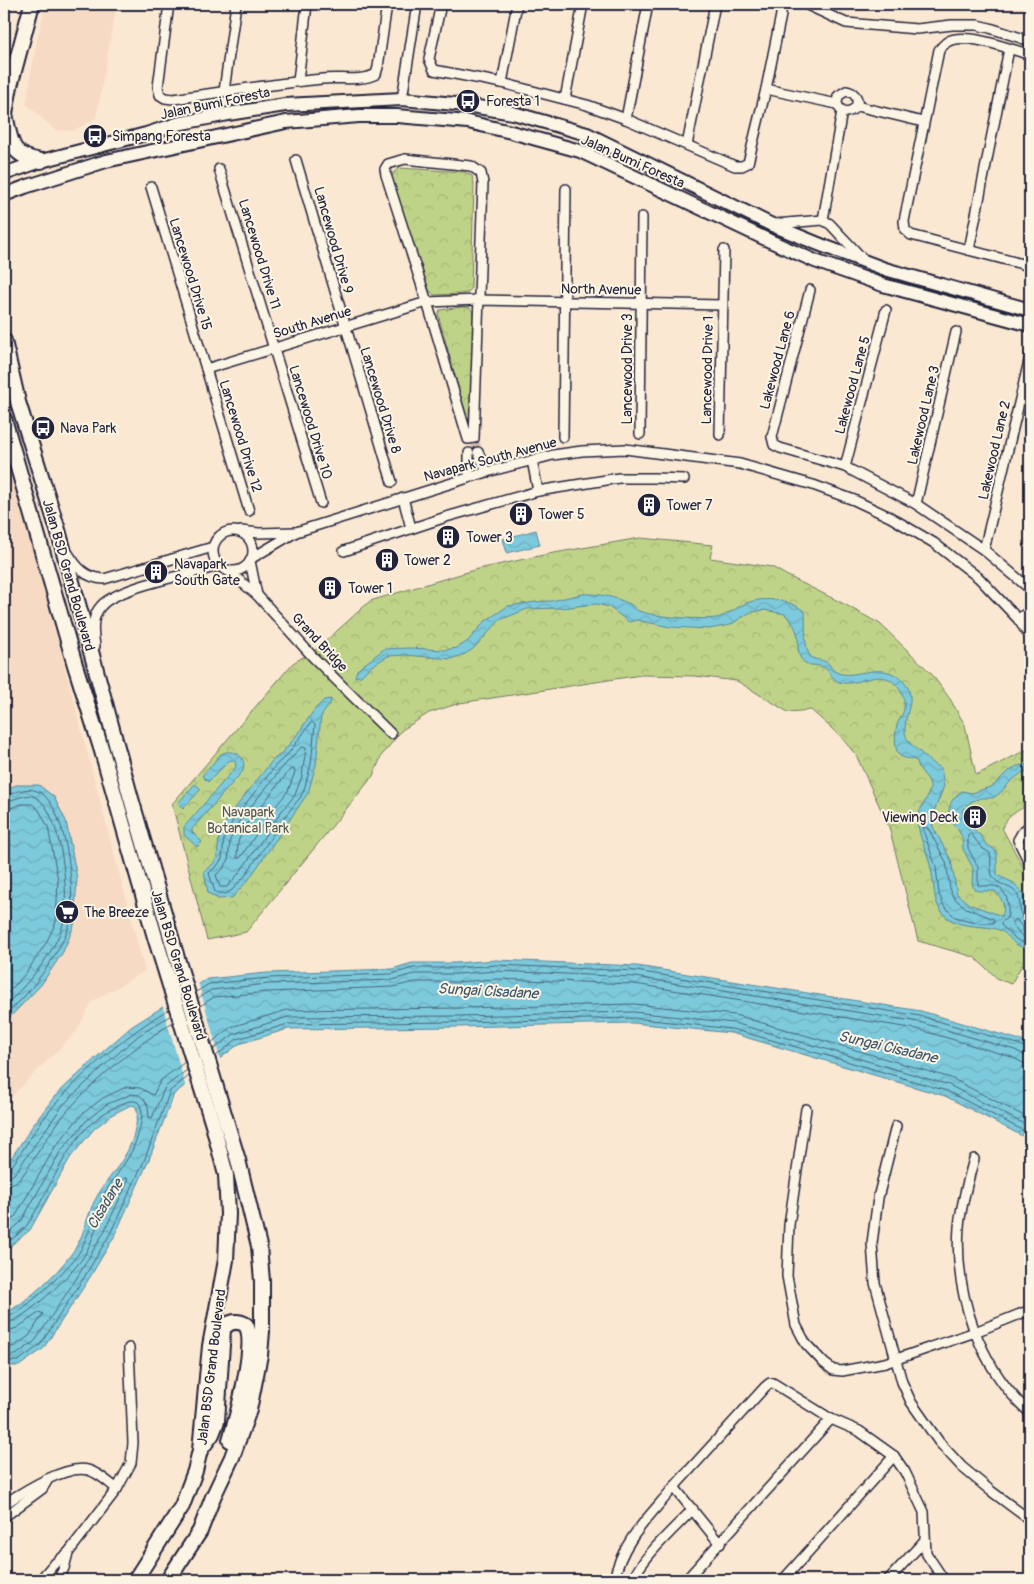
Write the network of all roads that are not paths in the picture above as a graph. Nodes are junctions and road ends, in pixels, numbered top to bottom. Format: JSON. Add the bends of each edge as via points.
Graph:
{"nodes":[{"id":1,"x":32,"y":4,"type":"edge"},
{"id":2,"x":169,"y":4,"type":"edge"},
{"id":3,"x":236,"y":4,"type":"edge"},
{"id":4,"x":307,"y":4,"type":"edge"},
{"id":5,"x":387,"y":4,"type":"edge"},
{"id":6,"x":417,"y":4,"type":"edge"},
{"id":7,"x":441,"y":4,"type":"edge"},
{"id":8,"x":518,"y":4,"type":"edge"},
{"id":9,"x":583,"y":4,"type":"edge"},
{"id":10,"x":648,"y":4,"type":"edge"},
{"id":11,"x":716,"y":4,"type":"edge"},
{"id":12,"x":776,"y":4,"type":"edge"},
{"id":13,"x":806,"y":4,"type":"edge"},
{"id":14,"x":1030,"y":41,"type":"edge"},
{"id":15,"x":1009,"y":49,"type":"junction"},
{"id":16,"x":1030,"y":54,"type":"edge"},
{"id":17,"x":298,"y":81,"type":"junction"},
{"id":18,"x":502,"y":83,"type":"junction"},
{"id":19,"x":766,"y":89,"type":"junction"},
{"id":20,"x":224,"y":91,"type":"junction"},
{"id":21,"x":402,"y":99,"type":"junction"},
{"id":22,"x":565,"y":99,"type":"junction"},
{"id":23,"x":857,"y":106,"type":"junction"},
{"id":24,"x":840,"y":108,"type":"junction"},
{"id":25,"x":4,"y":117,"type":"edge"},
{"id":26,"x":626,"y":119,"type":"junction"},
{"id":27,"x":923,"y":122,"type":"junction"},
{"id":28,"x":587,"y":134,"type":"junction"},
{"id":29,"x":687,"y":145,"type":"junction"},
{"id":30,"x":580,"y":152,"type":"junction"},
{"id":31,"x":296,"y":160,"type":"dead end"},
{"id":32,"x":41,"y":161,"type":"junction"},
{"id":33,"x":219,"y":169,"type":"dead end"},
{"id":34,"x":4,"y":174,"type":"edge"},
{"id":35,"x":151,"y":187,"type":"dead end"},
{"id":36,"x":566,"y":189,"type":"dead end"},
{"id":37,"x":4,"y":195,"type":"edge"},
{"id":38,"x":642,"y":217,"type":"dead end"},
{"id":39,"x":823,"y":220,"type":"junction"},
{"id":40,"x":772,"y":225,"type":"junction"},
{"id":41,"x":724,"y":250,"type":"dead end"},
{"id":42,"x":969,"y":250,"type":"junction"},
{"id":43,"x":864,"y":261,"type":"junction"},
{"id":44,"x":1030,"y":266,"type":"edge"},
{"id":45,"x":810,"y":290,"type":"dead end"},
{"id":46,"x":479,"y":300,"type":"junction"},
{"id":47,"x":428,"y":302,"type":"junction"},
{"id":48,"x":565,"y":302,"type":"junction"},
{"id":49,"x":641,"y":303,"type":"junction"},
{"id":50,"x":722,"y":305,"type":"junction"},
{"id":51,"x":886,"y":310,"type":"dead end"},
{"id":52,"x":1030,"y":310,"type":"edge"},
{"id":53,"x":1030,"y":325,"type":"edge"},
{"id":54,"x":344,"y":326,"type":"junction"},
{"id":55,"x":956,"y":332,"type":"dead end"},
{"id":56,"x":4,"y":341,"type":"edge"},
{"id":57,"x":274,"y":348,"type":"junction"},
{"id":58,"x":1030,"y":357,"type":"edge"},
{"id":59,"x":206,"y":369,"type":"junction"},
{"id":60,"x":4,"y":419,"type":"edge"},
{"id":61,"x":640,"y":434,"type":"dead end"},
{"id":62,"x":720,"y":435,"type":"dead end"},
{"id":63,"x":563,"y":437,"type":"dead end"},
{"id":64,"x":532,"y":460,"type":"junction"},
{"id":65,"x":845,"y":467,"type":"junction"},
{"id":66,"x":487,"y":472,"type":"junction"},
{"id":67,"x":469,"y":477,"type":"junction"},
{"id":68,"x":684,"y":479,"type":"dead end"},
{"id":69,"x":392,"y":482,"type":"dead end"},
{"id":70,"x":538,"y":491,"type":"junction"},
{"id":71,"x":403,"y":498,"type":"junction"},
{"id":72,"x":321,"y":503,"type":"dead end"},
{"id":73,"x":916,"y":504,"type":"junction"},
{"id":74,"x":249,"y":511,"type":"dead end"},
{"id":75,"x":411,"y":528,"type":"junction"},
{"id":76,"x":58,"y":530,"type":"junction"},
{"id":77,"x":237,"y":531,"type":"junction"},
{"id":78,"x":296,"y":532,"type":"junction"},
{"id":79,"x":214,"y":547,"type":"junction"},
{"id":80,"x":984,"y":550,"type":"junction"},
{"id":81,"x":344,"y":551,"type":"dead end"},
{"id":82,"x":169,"y":560,"type":"junction"},
{"id":83,"x":251,"y":560,"type":"junction"},
{"id":84,"x":224,"y":568,"type":"junction"},
{"id":85,"x":140,"y":569,"type":"junction"},
{"id":86,"x":175,"y":577,"type":"junction"},
{"id":87,"x":144,"y":586,"type":"junction"},
{"id":88,"x":1030,"y":589,"type":"edge"},
{"id":89,"x":257,"y":595,"type":"junction"},
{"id":90,"x":1030,"y":611,"type":"edge"},
{"id":91,"x":1018,"y":619,"type":"junction"},
{"id":92,"x":1030,"y":637,"type":"edge"},
{"id":93,"x":100,"y":684,"type":"junction"},
{"id":94,"x":391,"y":734,"type":"dead end"},
{"id":95,"x":1030,"y":825,"type":"edge"},
{"id":96,"x":1030,"y":864,"type":"edge"},
{"id":97,"x":806,"y":1109,"type":"dead end"},
{"id":98,"x":896,"y":1126,"type":"dead end"},
{"id":99,"x":974,"y":1159,"type":"dead end"},
{"id":100,"x":1030,"y":1310,"type":"edge"},
{"id":101,"x":976,"y":1332,"type":"junction"},
{"id":102,"x":129,"y":1348,"type":"dead end"},
{"id":103,"x":895,"y":1360,"type":"junction"},
{"id":104,"x":1030,"y":1413,"type":"edge"},
{"id":105,"x":831,"y":1419,"type":"junction"},
{"id":106,"x":200,"y":1450,"type":"junction"},
{"id":107,"x":894,"y":1456,"type":"junction"},
{"id":108,"x":47,"y":1481,"type":"junction"},
{"id":109,"x":674,"y":1487,"type":"junction"},
{"id":110,"x":117,"y":1489,"type":"junction"},
{"id":111,"x":213,"y":1496,"type":"junction"},
{"id":112,"x":4,"y":1504,"type":"edge"},
{"id":113,"x":693,"y":1509,"type":"junction"},
{"id":114,"x":4,"y":1517,"type":"edge"},
{"id":115,"x":1030,"y":1520,"type":"edge"},
{"id":116,"x":925,"y":1540,"type":"junction"},
{"id":117,"x":720,"y":1544,"type":"junction"},
{"id":118,"x":68,"y":1553,"type":"junction"},
{"id":119,"x":894,"y":1578,"type":"edge"},
{"id":120,"x":40,"y":1580,"type":"edge"},
{"id":121,"x":58,"y":1580,"type":"edge"},
{"id":122,"x":135,"y":1580,"type":"edge"},
{"id":123,"x":168,"y":1580,"type":"edge"},
{"id":124,"x":614,"y":1580,"type":"edge"},
{"id":125,"x":633,"y":1580,"type":"edge"},
{"id":126,"x":686,"y":1580,"type":"edge"},
{"id":127,"x":783,"y":1580,"type":"edge"},
{"id":128,"x":944,"y":1580,"type":"edge"}],
"edges":[{"from":1,"to":25,"type":"main road"},
{"from":2,"to":20,"type":"street","via":[[158,87],[160,96],[173,99]]},
{"from":3,"to":20,"type":"street"},
{"from":4,"to":17,"type":"street"},
{"from":5,"to":17,"type":"street","via":[[376,74],[369,78]]},
{"from":6,"to":21,"type":"street"},
{"from":7,"to":18,"type":"street","via":[[429,59],[434,70]]},
{"from":8,"to":18,"type":"street"},
{"from":9,"to":22,"type":"street"},
{"from":10,"to":26,"type":"street"},
{"from":11,"to":29,"type":"street"},
{"from":12,"to":19,"type":"street","via":[[781,15]]},
{"from":13,"to":14,"type":"street","via":[[846,23],[917,29],[977,25]]},
{"from":15,"to":16,"type":"street"},
{"from":15,"to":27,"type":"street","via":[[967,39],[947,42],[939,50]]},
{"from":15,"to":42,"type":"street"},
{"from":17,"to":20,"type":"street"},
{"from":18,"to":22,"type":"street"},
{"from":19,"to":24,"type":"street"},
{"from":19,"to":29,"type":"street","via":[[748,163],[736,166]]},
{"from":21,"to":28,"type":"main road","name":"Jalan Bumi Foresta","via":[[513,113]]},
{"from":21,"to":32,"type":"main road","name":"Jalan Bumi Foresta","via":[[285,105],[228,114],[177,124]]},
{"from":22,"to":26,"type":"street"},
{"from":23,"to":24,"type":"street","via":[[850,112]]},
{"from":23,"to":24,"type":"street","via":[[857,98],[846,91],[838,96]]},
{"from":23,"to":27,"type":"street"},
{"from":24,"to":39,"type":"street"},
{"from":25,"to":32,"type":"main road","via":[[18,153]]},
{"from":26,"to":29,"type":"street"},
{"from":27,"to":42,"type":"street","via":[[905,230],[912,235]]},
{"from":28,"to":30,"type":"main road"},
{"from":28,"to":40,"type":"main road","name":"Jalan Bumi Foresta"},
{"from":30,"to":37,"type":"main road","name":"Jalan Bumi Foresta","via":[[468,122],[360,116],[286,122],[181,144],[106,161]]},
{"from":30,"to":53,"type":"main road","name":"Jalan Bumi Foresta","via":[[815,261],[883,285]]},
{"from":31,"to":54,"type":"street","name":"Lancewood Drive 9"},
{"from":32,"to":34,"type":"main road","name":"Jalan Bumi Foresta"},
{"from":33,"to":57,"type":"street","name":"Lancewood Drive 11"},
{"from":35,"to":59,"type":"street","name":"Lancewood Drive 15"},
{"from":36,"to":48,"type":"street"},
{"from":38,"to":49,"type":"street","name":"Lancewood Drive 3"},
{"from":39,"to":40,"type":"street"},
{"from":39,"to":43,"type":"street"},
{"from":40,"to":43,"type":"main road","name":"Jalan Bumi Foresta"},
{"from":41,"to":50,"type":"street","name":"Lancewood Drive 1"},
{"from":42,"to":44,"type":"street"},
{"from":43,"to":52,"type":"main road","name":"Jalan Bumi Foresta"},
{"from":45,"to":65,"type":"street","name":"Lakewood Lane 6","via":[[772,437],[774,445],[780,448]]},
{"from":46,"to":47,"type":"street","name":"North Avenue"},
{"from":46,"to":47,"type":"street","via":[[471,438]]},
{"from":46,"to":47,"type":"street","via":[[481,173],[471,166],[397,160],[388,164],[386,175]]},
{"from":46,"to":48,"type":"street","name":"North Avenue"},
{"from":47,"to":54,"type":"street","name":"South Avenue"},
{"from":48,"to":49,"type":"street","name":"North Avenue"},
{"from":48,"to":63,"type":"street"},
{"from":49,"to":50,"type":"street","name":"North Avenue"},
{"from":49,"to":61,"type":"street","name":"Lancewood Drive 3"},
{"from":50,"to":62,"type":"street","name":"Lancewood Drive 1"},
{"from":51,"to":65,"type":"street","name":"Lakewood Lane 5"},
{"from":54,"to":57,"type":"street","name":"South Avenue"},
{"from":54,"to":69,"type":"street","name":"Lancewood Drive 8"},
{"from":55,"to":73,"type":"street","name":"Lakewood Lane 3"},
{"from":56,"to":76,"type":"main road","name":"Jalan BSD Grand Boulevard","via":[[20,410]]},
{"from":57,"to":59,"type":"street","name":"South Avenue"},
{"from":57,"to":72,"type":"street","name":"Lancewood Drive 10"},
{"from":58,"to":80,"type":"street","name":"Lakewood Lane 2"},
{"from":59,"to":74,"type":"street","name":"Lancewood Drive 12"},
{"from":60,"to":106,"type":"main road","name":"Jalan BSD Grand Boulevard","via":[[226,1175],[226,1260],[209,1355]]},
{"from":64,"to":66,"type":"street","name":"Navapark South Avenue"},
{"from":64,"to":70,"type":"street"},
{"from":64,"to":91,"type":"street","name":"Navapark South Avenue","via":[[565,453],[625,449],[740,464],[813,485],[890,517],[934,543],[979,578]]},
{"from":65,"to":73,"type":"street"},
{"from":66,"to":67,"type":"street","name":"Navapark South Avenue"},
{"from":66,"to":67,"type":"street","via":[[474,452]]},
{"from":67,"to":71,"type":"street","name":"Navapark South Avenue"},
{"from":68,"to":70,"type":"street","via":[[619,478]]},
{"from":70,"to":75,"type":"street"},
{"from":71,"to":75,"type":"street"},
{"from":71,"to":78,"type":"street","name":"Navapark South Avenue"},
{"from":73,"to":80,"type":"street"},
{"from":75,"to":81,"type":"street"},
{"from":76,"to":85,"type":"street","via":[[74,562],[88,575],[104,579]]},
{"from":76,"to":93,"type":"main road","name":"Jalan BSD Grand Boulevard"},
{"from":77,"to":78,"type":"street","name":"Navapark South Avenue"},
{"from":77,"to":79,"type":"street","via":[[221,535]]},
{"from":77,"to":83,"type":"street","via":[[251,541]]},
{"from":78,"to":83,"type":"street","name":"Navapark South Avenue"},
{"from":79,"to":82,"type":"street"},
{"from":79,"to":84,"type":"street","via":[[214,557]]},
{"from":80,"to":88,"type":"street"},
{"from":82,"to":85,"type":"street"},
{"from":82,"to":86,"type":"street"},
{"from":83,"to":84,"type":"street","via":[[239,570]]},
{"from":83,"to":89,"type":"street"},
{"from":84,"to":86,"type":"street"},
{"from":84,"to":89,"type":"street","name":"Grand Bridge"},
{"from":85,"to":87,"type":"street"},
{"from":86,"to":87,"type":"street"},
{"from":87,"to":93,"type":"street","via":[[110,598],[95,616],[94,644]]},
{"from":89,"to":94,"type":"street","name":"Grand Bridge","via":[[313,657]]},
{"from":90,"to":91,"type":"street"},
{"from":91,"to":92,"type":"street","name":"Navapark South Avenue"},
{"from":93,"to":111,"type":"main road","name":"Jalan BSD Grand Boulevard","via":[[258,1236],[260,1355],[249,1410]]},
{"from":95,"to":96,"type":"street","via":[[1018,840]]},
{"from":97,"to":103,"type":"street","via":[[787,1254],[787,1276],[796,1325],[806,1344],[833,1370],[858,1369]]},
{"from":98,"to":103,"type":"street","via":[[878,1198],[872,1243],[875,1283]]},
{"from":99,"to":101,"type":"street","via":[[958,1241],[961,1286]]},
{"from":100,"to":101,"type":"street"},
{"from":101,"to":103,"type":"street"},
{"from":101,"to":104,"type":"street","via":[[1002,1381]]},
{"from":102,"to":110,"type":"street","via":[[133,1452],[129,1469]]},
{"from":103,"to":115,"type":"street","via":[[911,1402],[939,1442],[962,1467]]},
{"from":105,"to":107,"type":"street","via":[[859,1431]]},
{"from":105,"to":109,"type":"street","via":[[770,1383]]},
{"from":105,"to":117,"type":"street"},
{"from":106,"to":111,"type":"main road","via":[[217,1421],[222,1331],[230,1323],[240,1322],[249,1334],[244,1380]]},
{"from":106,"to":122,"type":"main road","name":"Jalan BSD Grand Boulevard","via":[[182,1506]]},
{"from":107,"to":116,"type":"street","via":[[910,1480],[924,1512]]},
{"from":107,"to":127,"type":"street"},
{"from":108,"to":110,"type":"street","via":[[63,1472],[86,1469]]},
{"from":108,"to":112,"type":"street"},
{"from":108,"to":114,"type":"street","via":[[39,1492]]},
{"from":109,"to":113,"type":"street"},
{"from":109,"to":124,"type":"street","via":[[630,1540]]},
{"from":110,"to":118,"type":"street"},
{"from":111,"to":123,"type":"main road","name":"Jalan BSD Grand Boulevard","via":[[200,1531]]},
{"from":113,"to":117,"type":"street"},
{"from":113,"to":125,"type":"street","via":[[647,1558]]},
{"from":116,"to":119,"type":"street"},
{"from":116,"to":128,"type":"street","via":[[926,1553]]},
{"from":117,"to":126,"type":"street"},
{"from":118,"to":120,"type":"street"},
{"from":118,"to":121,"type":"street"}]}
